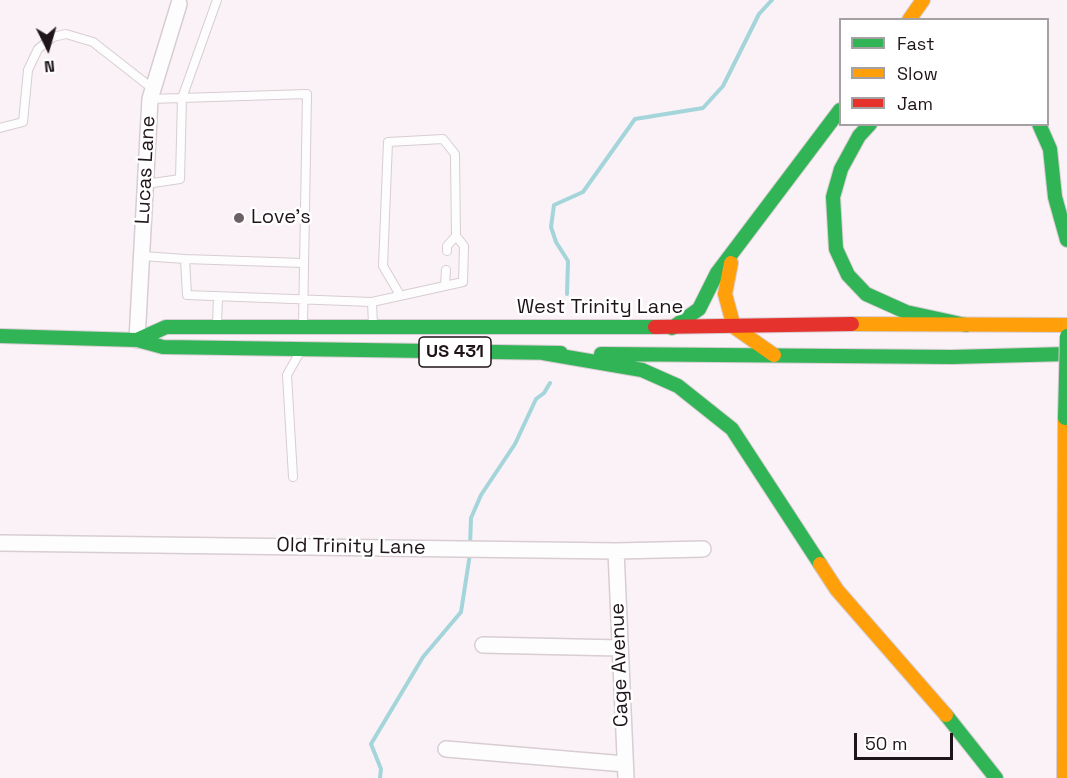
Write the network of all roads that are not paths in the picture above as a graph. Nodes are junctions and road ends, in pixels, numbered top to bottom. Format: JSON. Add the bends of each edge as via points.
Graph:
{"nodes":[{"id":1,"x":217,"y":0,"type":"edge"},
{"id":2,"x":923,"y":0,"type":"edge"},
{"id":3,"x":179,"y":2,"type":"edge"},
{"id":4,"x":910,"y":18,"type":"edge"},
{"id":5,"x":152,"y":94,"type":"junction"},
{"id":6,"x":182,"y":99,"type":"junction"},
{"id":7,"x":839,"y":111,"type":"edge"},
{"id":8,"x":868,"y":126,"type":"edge"},
{"id":9,"x":1040,"y":126,"type":"edge"},
{"id":10,"x":0,"y":128,"type":"edge"},
{"id":11,"x":146,"y":184,"type":"junction"},
{"id":12,"x":456,"y":236,"type":"junction"},
{"id":13,"x":1067,"y":240,"type":"edge"},
{"id":14,"x":447,"y":251,"type":"dead end"},
{"id":15,"x":734,"y":252,"type":"junction"},
{"id":16,"x":141,"y":256,"type":"junction"},
{"id":17,"x":185,"y":259,"type":"junction"},
{"id":18,"x":303,"y":263,"type":"junction"},
{"id":19,"x":446,"y":270,"type":"dead end"},
{"id":20,"x":445,"y":285,"type":"junction"},
{"id":21,"x":400,"y":295,"type":"junction"},
{"id":22,"x":218,"y":296,"type":"junction"},
{"id":23,"x":303,"y":299,"type":"junction"},
{"id":24,"x":372,"y":302,"type":"junction"},
{"id":25,"x":966,"y":325,"type":"junction"},
{"id":26,"x":1067,"y":326,"type":"edge"},
{"id":27,"x":734,"y":327,"type":"junction"},
{"id":28,"x":217,"y":328,"type":"junction"},
{"id":29,"x":373,"y":328,"type":"junction"},
{"id":30,"x":672,"y":328,"type":"junction"},
{"id":31,"x":303,"y":329,"type":"junction"},
{"id":32,"x":0,"y":336,"type":"edge"},
{"id":33,"x":1067,"y":336,"type":"edge"},
{"id":34,"x":136,"y":340,"type":"junction"},
{"id":35,"x":217,"y":348,"type":"junction"},
{"id":36,"x":301,"y":349,"type":"junction"},
{"id":37,"x":374,"y":351,"type":"junction"},
{"id":38,"x":543,"y":353,"type":"junction"},
{"id":39,"x":1067,"y":354,"type":"edge"},
{"id":40,"x":774,"y":355,"type":"junction"},
{"id":41,"x":293,"y":477,"type":"dead end"},
{"id":42,"x":0,"y":543,"type":"edge"},
{"id":43,"x":703,"y":549,"type":"dead end"},
{"id":44,"x":616,"y":551,"type":"junction"},
{"id":45,"x":483,"y":645,"type":"dead end"},
{"id":46,"x":620,"y":648,"type":"junction"},
{"id":47,"x":446,"y":749,"type":"dead end"},
{"id":48,"x":625,"y":771,"type":"edge"},
{"id":49,"x":996,"y":778,"type":"edge"},
{"id":50,"x":1064,"y":778,"type":"edge"}],
"edges":[{"from":1,"to":6,"type":"lane"},
{"from":2,"to":4,"type":"main road"},
{"from":3,"to":5,"type":"street","name":"Lucas Lane"},
{"from":5,"to":6,"type":"lane"},
{"from":5,"to":10,"type":"lane","via":[[93,42],[80,36],[60,36],[38,49],[28,70],[23,122]]},
{"from":5,"to":11,"type":"street","name":"Lucas Lane"},
{"from":6,"to":11,"type":"lane","via":[[180,179]]},
{"from":6,"to":18,"type":"lane","via":[[308,94]]},
{"from":7,"to":15,"type":"main road"},
{"from":8,"to":25,"type":"main road","via":[[841,169],[832,197],[836,249],[848,275],[866,294],[906,312]]},
{"from":9,"to":13,"type":"main road","via":[[1050,148],[1055,197]]},
{"from":11,"to":16,"type":"street","name":"Lucas Lane"},
{"from":12,"to":14,"type":"lane"},
{"from":12,"to":20,"type":"lane","via":[[464,246],[463,282]]},
{"from":12,"to":21,"type":"lane","via":[[455,154],[443,139],[388,142],[383,266]]},
{"from":15,"to":27,"type":"main road","via":[[725,294]]},
{"from":15,"to":30,"type":"main road","via":[[717,273],[699,309]]},
{"from":16,"to":17,"type":"lane"},
{"from":16,"to":34,"type":"street","name":"Lucas Lane"},
{"from":17,"to":18,"type":"lane"},
{"from":17,"to":22,"type":"lane","via":[[187,295]]},
{"from":18,"to":23,"type":"lane"},
{"from":19,"to":20,"type":"lane"},
{"from":20,"to":21,"type":"lane"},
{"from":21,"to":24,"type":"lane"},
{"from":22,"to":23,"type":"lane"},
{"from":22,"to":28,"type":"lane"},
{"from":23,"to":24,"type":"lane"},
{"from":23,"to":31,"type":"lane"},
{"from":24,"to":29,"type":"lane"},
{"from":25,"to":26,"type":"main road","name":"West Trinity Lane","number":"US 431"},
{"from":25,"to":27,"type":"main road","name":"West Trinity Lane","number":"US 431"},
{"from":27,"to":30,"type":"main road","name":"West Trinity Lane","number":"US 431"},
{"from":27,"to":40,"type":"main road"},
{"from":28,"to":31,"type":"main road","name":"West Trinity Lane","number":"US 431"},
{"from":28,"to":34,"type":"main road","name":"West Trinity Lane","number":"US 431","via":[[166,327]]},
{"from":28,"to":35,"type":"lane"},
{"from":29,"to":30,"type":"main road","name":"West Trinity Lane","number":"US 431"},
{"from":29,"to":31,"type":"main road","name":"West Trinity Lane","number":"US 431"},
{"from":29,"to":37,"type":"lane"},
{"from":31,"to":36,"type":"lane"},
{"from":32,"to":34,"type":"main road","name":"West Trinity Lane","number":"US 431"},
{"from":33,"to":50,"type":"main road","bridge":true},
{"from":34,"to":35,"type":"main road","name":"West Trinity Lane","number":"US 431","via":[[163,347]]},
{"from":35,"to":36,"type":"main road","name":"West Trinity Lane","number":"US 431"},
{"from":36,"to":37,"type":"main road","name":"West Trinity Lane","number":"US 431"},
{"from":36,"to":41,"type":"lane","via":[[287,375]]},
{"from":37,"to":38,"type":"main road","name":"West Trinity Lane","number":"US 431"},
{"from":38,"to":40,"type":"main road","name":"West Trinity Lane","number":"US 431"},
{"from":38,"to":49,"type":"main road","via":[[642,370],[678,386],[732,429],[837,590],[948,716]]},
{"from":39,"to":40,"type":"main road","name":"West Trinity Lane","number":"US 431"},
{"from":42,"to":44,"type":"street","name":"Old Trinity Lane"},
{"from":43,"to":44,"type":"street","name":"Old Trinity Lane"},
{"from":44,"to":46,"type":"street","name":"Cage Avenue"},
{"from":45,"to":46,"type":"street"},
{"from":46,"to":48,"type":"street","name":"Cage Avenue"},
{"from":47,"to":48,"type":"street"}]}
